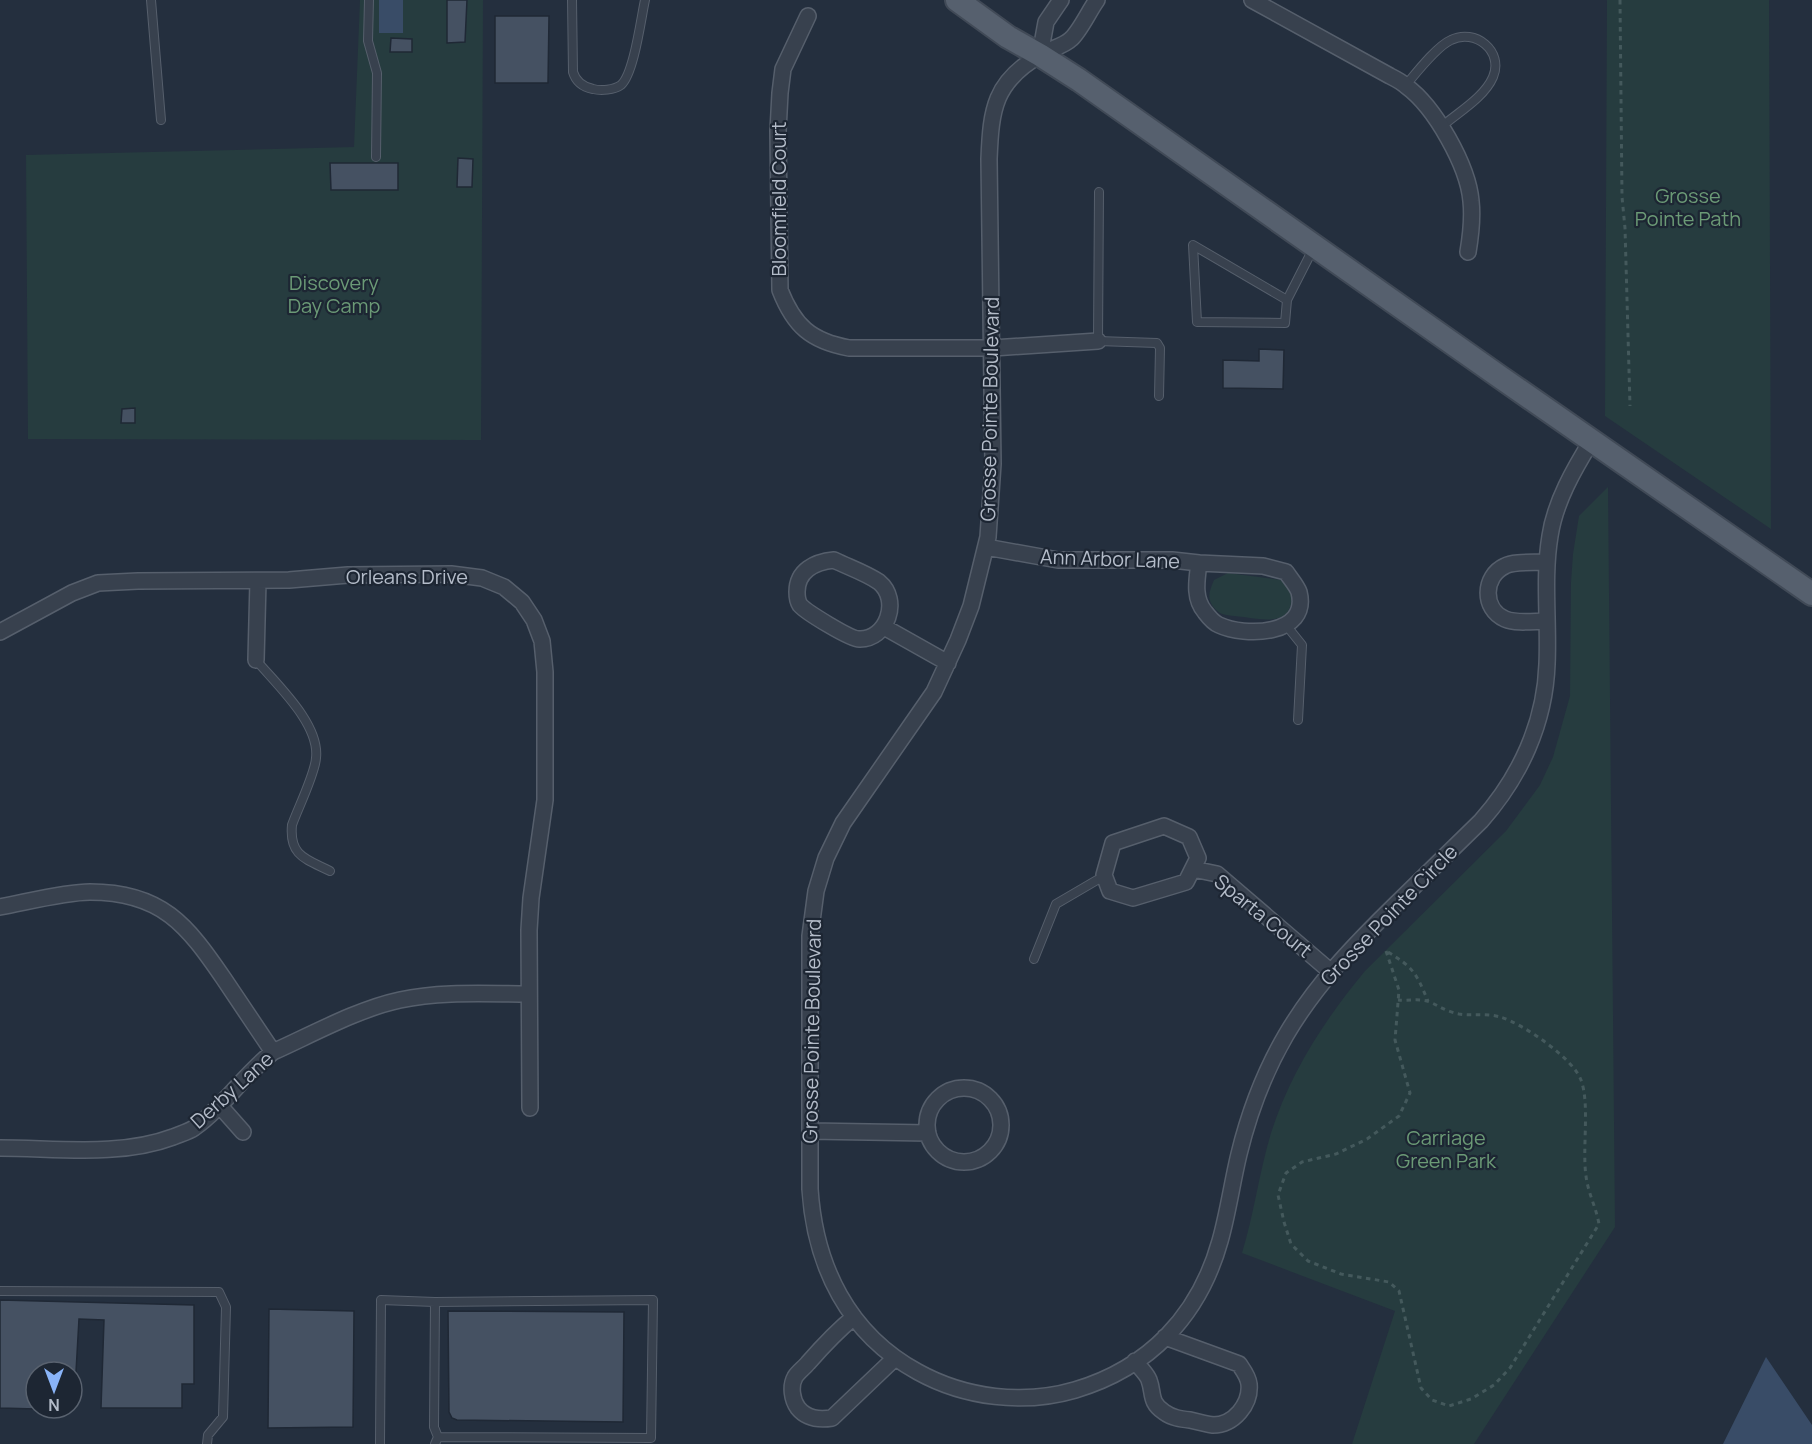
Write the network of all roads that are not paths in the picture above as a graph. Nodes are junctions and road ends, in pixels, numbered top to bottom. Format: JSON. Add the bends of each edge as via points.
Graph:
{"nodes":[{"id":1,"x":151,"y":0,"type":"edge"},
{"id":2,"x":369,"y":0,"type":"edge"},
{"id":3,"x":572,"y":0,"type":"edge"},
{"id":4,"x":645,"y":0,"type":"edge"},
{"id":5,"x":957,"y":0,"type":"edge"},
{"id":6,"x":1061,"y":0,"type":"edge"},
{"id":7,"x":1096,"y":0,"type":"edge"},
{"id":8,"x":1252,"y":0,"type":"edge"},
{"id":9,"x":808,"y":16,"type":"dead end"},
{"id":10,"x":1040,"y":55,"type":"junction"},
{"id":11,"x":1406,"y":85,"type":"junction"},
{"id":12,"x":161,"y":120,"type":"dead end"},
{"id":13,"x":1440,"y":128,"type":"junction"},
{"id":14,"x":376,"y":157,"type":"dead end"},
{"id":15,"x":1099,"y":192,"type":"dead end"},
{"id":16,"x":1315,"y":245,"type":"junction"},
{"id":17,"x":1468,"y":252,"type":"dead end"},
{"id":18,"x":1287,"y":300,"type":"junction"},
{"id":19,"x":1098,"y":341,"type":"junction"},
{"id":20,"x":993,"y":348,"type":"junction"},
{"id":21,"x":1158,"y":396,"type":"dead end"},
{"id":22,"x":1592,"y":440,"type":"junction"},
{"id":23,"x":986,"y":547,"type":"junction"},
{"id":24,"x":1547,"y":562,"type":"junction"},
{"id":25,"x":1199,"y":563,"type":"junction"},
{"id":26,"x":258,"y":581,"type":"junction"},
{"id":27,"x":1812,"y":594,"type":"edge"},
{"id":28,"x":1547,"y":621,"type":"junction"},
{"id":29,"x":1286,"y":625,"type":"junction"},
{"id":30,"x":884,"y":627,"type":"junction"},
{"id":31,"x":0,"y":633,"type":"edge"},
{"id":32,"x":256,"y":660,"type":"joint"},
{"id":33,"x":948,"y":663,"type":"junction"},
{"id":34,"x":1298,"y":720,"type":"dead end"},
{"id":35,"x":1193,"y":868,"type":"junction"},
{"id":36,"x":330,"y":871,"type":"dead end"},
{"id":37,"x":1105,"y":879,"type":"junction"},
{"id":38,"x":0,"y":907,"type":"edge"},
{"id":39,"x":1034,"y":959,"type":"dead end"},
{"id":40,"x":1330,"y":971,"type":"junction"},
{"id":41,"x":529,"y":994,"type":"junction"},
{"id":42,"x":273,"y":1052,"type":"junction"},
{"id":43,"x":220,"y":1106,"type":"junction"},
{"id":44,"x":530,"y":1108,"type":"dead end"},
{"id":45,"x":810,"y":1131,"type":"junction"},
{"id":46,"x":243,"y":1132,"type":"dead end"},
{"id":47,"x":928,"y":1133,"type":"junction"},
{"id":48,"x":0,"y":1148,"type":"edge"},
{"id":49,"x":0,"y":1292,"type":"edge"},
{"id":50,"x":435,"y":1302,"type":"junction"},
{"id":51,"x":854,"y":1317,"type":"junction"},
{"id":52,"x":871,"y":1336,"type":"joint"},
{"id":53,"x":1165,"y":1337,"type":"junction"},
{"id":54,"x":895,"y":1358,"type":"junction"},
{"id":55,"x":1135,"y":1361,"type":"junction"},
{"id":56,"x":436,"y":1440,"type":"edge"},
{"id":57,"x":207,"y":1444,"type":"edge"},
{"id":58,"x":380,"y":1444,"type":"edge"}],
"edges":[{"from":1,"to":12,"type":"lane"},
{"from":2,"to":14,"type":"lane","via":[[368,41],[377,73]]},
{"from":3,"to":4,"type":"lane","via":[[573,72],[581,85],[609,90],[625,79],[634,56]]},
{"from":5,"to":10,"type":"main road"},
{"from":6,"to":10,"type":"street","via":[[1046,22]]},
{"from":7,"to":10,"type":"street","name":"Grosse Pointe Boulevard","via":[[1071,39]]},
{"from":8,"to":11,"type":"street"},
{"from":9,"to":20,"type":"street","name":"Bloomfield Court","via":[[783,69],[780,93],[780,290],[788,311],[804,330],[829,344],[849,348]]},
{"from":10,"to":16,"type":"main road"},
{"from":10,"to":20,"type":"street","name":"Grosse Pointe Boulevard","via":[[1012,76],[999,93],[990,127]]},
{"from":11,"to":13,"type":"street"},
{"from":11,"to":13,"type":"lane","via":[[1449,40],[1474,37],[1491,51],[1496,62],[1486,89]]},
{"from":13,"to":17,"type":"street","via":[[1466,176],[1473,223]]},
{"from":15,"to":19,"type":"lane"},
{"from":16,"to":18,"type":"lane"},
{"from":16,"to":22,"type":"main road"},
{"from":18,"to":18,"type":"lane","via":[[1285,323],[1197,322],[1193,244]]},
{"from":19,"to":20,"type":"street","name":"Bloomfield Court"},
{"from":19,"to":21,"type":"lane","via":[[1157,343]]},
{"from":20,"to":23,"type":"street","name":"Grosse Pointe Boulevard","via":[[993,464]]},
{"from":22,"to":24,"type":"street","name":"Grosse Pointe Circle","via":[[1559,505]]},
{"from":22,"to":27,"type":"main road"},
{"from":23,"to":25,"type":"street","name":"Ann Arbor Lane","via":[[1058,560]]},
{"from":23,"to":33,"type":"street","name":"Grosse Pointe Boulevard","via":[[971,606]]},
{"from":24,"to":28,"type":"street","name":"Grosse Pointe Circle"},
{"from":24,"to":28,"type":"street","via":[[1506,565],[1491,578],[1488,596],[1491,606],[1504,619]]},
{"from":25,"to":29,"type":"street","name":"Ann Arbor Lane","via":[[1196,592],[1203,611],[1218,624],[1245,630],[1273,630]]},
{"from":25,"to":29,"type":"street","name":"Ann Arbor Lane","via":[[1263,566],[1286,572],[1299,591],[1299,610]]},
{"from":26,"to":31,"type":"street","name":"Orleans Drive","via":[[98,584],[72,593]]},
{"from":26,"to":32,"type":"street"},
{"from":26,"to":41,"type":"street","name":"Orleans Drive","via":[[370,575],[451,574],[482,578],[504,587],[522,602],[534,620],[542,641],[545,672],[545,800],[531,898]]},
{"from":28,"to":40,"type":"street","name":"Grosse Pointe Circle","via":[[1547,666],[1536,729],[1513,778],[1481,821]]},
{"from":29,"to":34,"type":"lane","via":[[1302,645]]},
{"from":30,"to":30,"type":"street","via":[[868,639],[848,637],[801,606],[797,596],[800,577],[814,564],[834,560],[880,583],[890,609]]},
{"from":30,"to":33,"type":"street"},
{"from":32,"to":36,"type":"lane","via":[[306,721],[316,742],[316,760],[291,835],[303,858]]},
{"from":33,"to":45,"type":"street","name":"Grosse Pointe Boulevard","via":[[934,692],[843,823],[816,891],[810,936]]},
{"from":35,"to":37,"type":"street","name":"Sparta Court","via":[[1186,882],[1133,898],[1110,891]]},
{"from":35,"to":37,"type":"street","name":"Sparta Court","via":[[1198,858],[1189,837],[1164,826],[1113,843]]},
{"from":35,"to":40,"type":"street","name":"Sparta Court","via":[[1217,874]]},
{"from":37,"to":39,"type":"lane","via":[[1056,904]]},
{"from":38,"to":42,"type":"street","via":[[88,892],[120,893],[148,901],[176,918],[197,940]]},
{"from":40,"to":53,"type":"street","name":"Grosse Pointe Circle","via":[[1303,1007],[1271,1064],[1249,1120],[1213,1264],[1179,1324]]},
{"from":41,"to":42,"type":"street","name":"Derby Lane","via":[[455,994],[399,1000]]},
{"from":41,"to":44,"type":"street","name":"Orleans Drive"},
{"from":42,"to":43,"type":"street","name":"Derby Lane"},
{"from":43,"to":46,"type":"street"},
{"from":43,"to":48,"type":"street","name":"Derby Lane","via":[[192,1129],[154,1144],[124,1149]]},
{"from":45,"to":47,"type":"street"},
{"from":45,"to":51,"type":"street","name":"Grosse Pointe Boulevard","via":[[812,1216],[822,1259]]},
{"from":47,"to":47,"type":"street","via":[[931,1106],[950,1090],[974,1089],[985,1094],[1000,1114],[999,1138],[983,1157],[971,1162],[947,1159],[937,1151]]},
{"from":49,"to":57,"type":"lane","via":[[219,1292],[226,1307],[223,1417],[208,1435]]},
{"from":50,"to":56,"type":"lane"},
{"from":50,"to":56,"type":"lane","via":[[653,1300],[651,1438]]},
{"from":50,"to":58,"type":"lane","via":[[381,1300]]},
{"from":51,"to":52,"type":"street","name":"Grosse Pointe Boulevard"},
{"from":51,"to":54,"type":"street","via":[[794,1378],[793,1398],[797,1407],[813,1418],[832,1418]]},
{"from":52,"to":54,"type":"street","name":"Grosse Pointe Circle"},
{"from":53,"to":55,"type":"street","name":"Grosse Pointe Circle"},
{"from":53,"to":55,"type":"street","via":[[1239,1364],[1249,1385],[1244,1408],[1236,1416],[1213,1425],[1175,1418],[1155,1403],[1149,1380]]},
{"from":54,"to":55,"type":"street","name":"Grosse Pointe Circle","via":[[928,1378],[974,1394],[1038,1397],[1096,1383]]}]}
